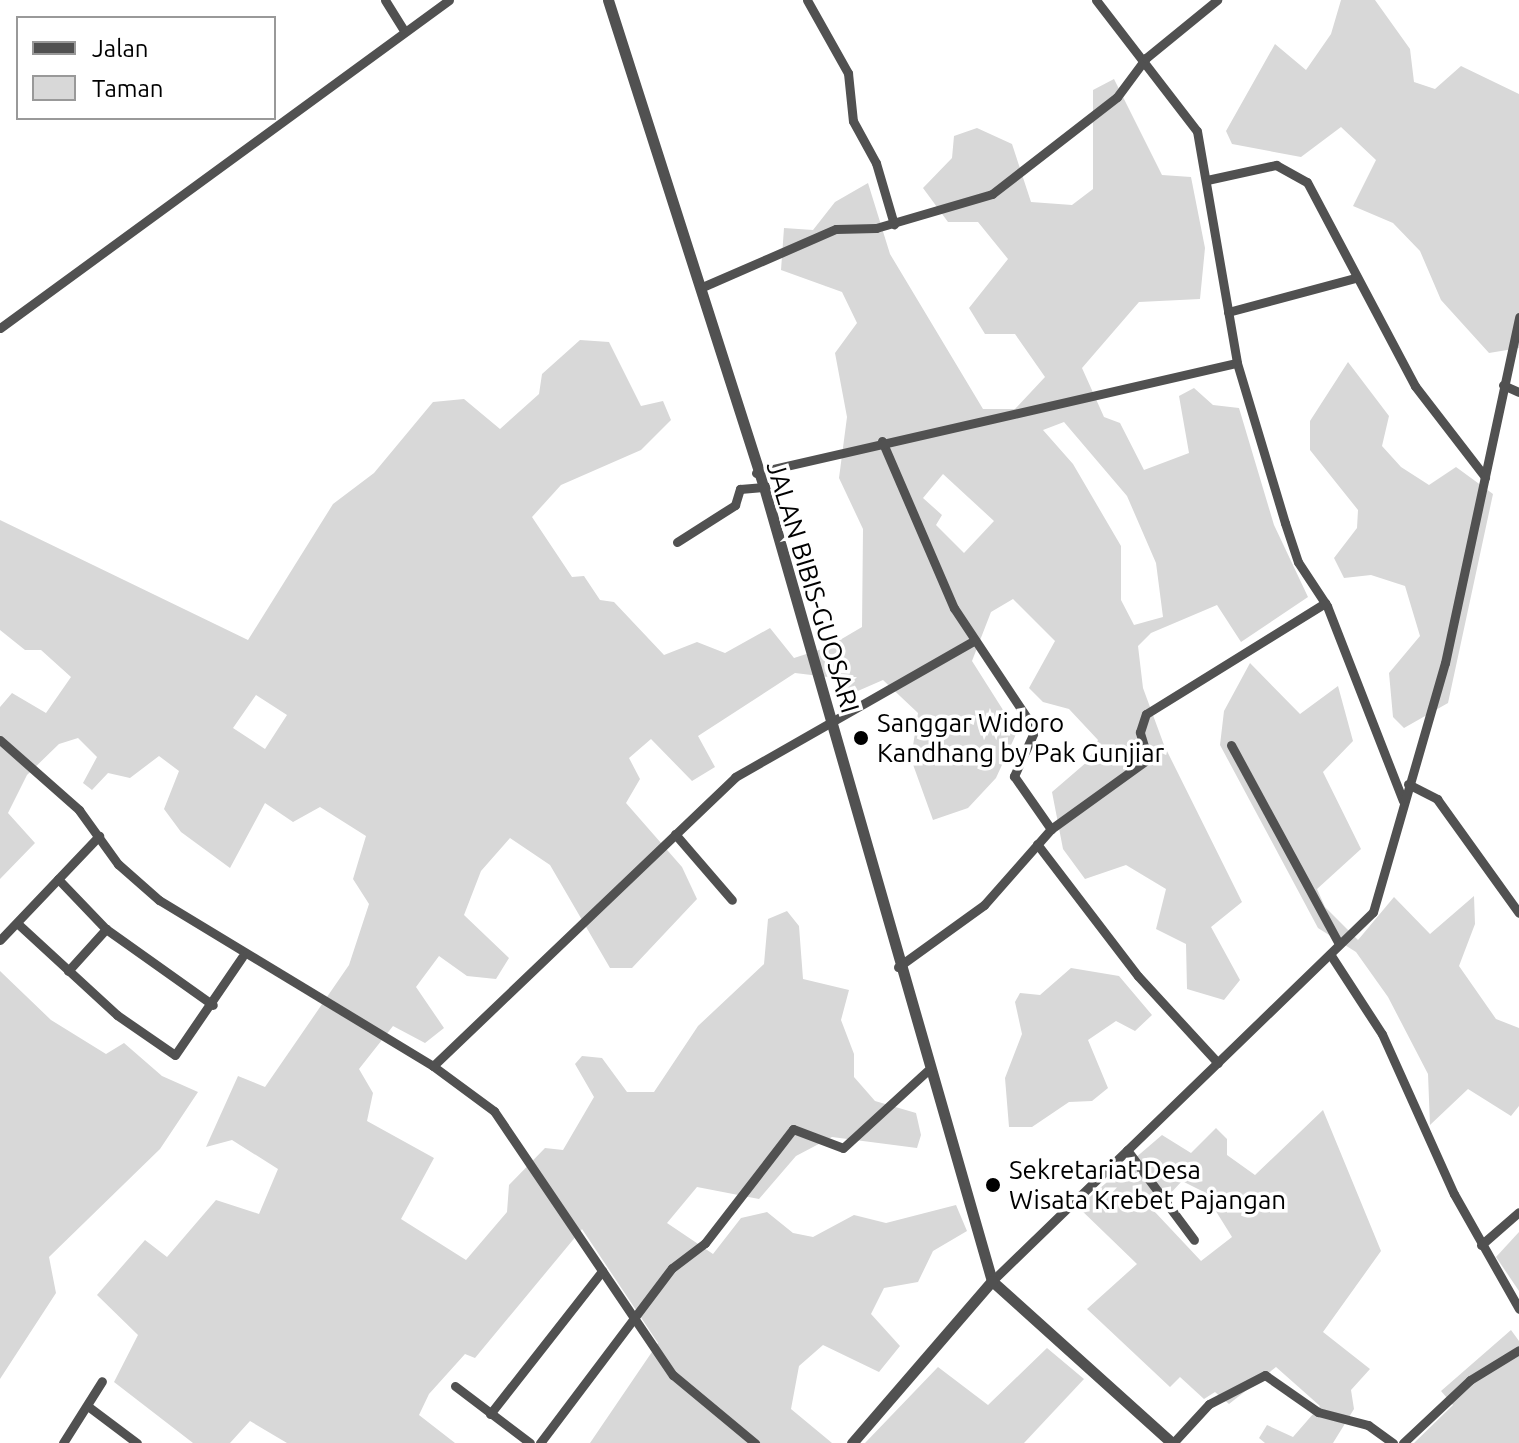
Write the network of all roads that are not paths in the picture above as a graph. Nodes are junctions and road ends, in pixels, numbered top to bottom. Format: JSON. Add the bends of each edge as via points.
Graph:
{"nodes":[{"id":1,"x":385,"y":0,"type":"edge"},
{"id":2,"x":449,"y":0,"type":"edge"},
{"id":3,"x":608,"y":0,"type":"edge"},
{"id":4,"x":807,"y":0,"type":"edge"},
{"id":5,"x":1096,"y":0,"type":"edge"},
{"id":6,"x":1217,"y":0,"type":"edge"},
{"id":7,"x":404,"y":31,"type":"junction"},
{"id":8,"x":1146,"y":58,"type":"junction"},
{"id":9,"x":1207,"y":180,"type":"junction"},
{"id":10,"x":894,"y":224,"type":"junction"},
{"id":11,"x":1355,"y":278,"type":"junction"},
{"id":12,"x":700,"y":288,"type":"junction"},
{"id":13,"x":1228,"y":312,"type":"junction"},
{"id":14,"x":1519,"y":317,"type":"edge"},
{"id":15,"x":0,"y":328,"type":"edge"},
{"id":16,"x":1237,"y":363,"type":"junction"},
{"id":17,"x":1503,"y":385,"type":"junction"},
{"id":18,"x":1519,"y":392,"type":"edge"},
{"id":19,"x":882,"y":441,"type":"junction"},
{"id":20,"x":756,"y":473,"type":"junction"},
{"id":21,"x":1485,"y":477,"type":"junction"},
{"id":22,"x":764,"y":487,"type":"junction"},
{"id":23,"x":677,"y":542,"type":"dead end"},
{"id":24,"x":1325,"y":603,"type":"junction"},
{"id":25,"x":975,"y":640,"type":"junction"},
{"id":26,"x":831,"y":724,"type":"junction"},
{"id":27,"x":0,"y":740,"type":"edge"},
{"id":28,"x":1231,"y":745,"type":"dead end"},
{"id":29,"x":1408,"y":784,"type":"junction"},
{"id":30,"x":1403,"y":801,"type":"junction"},
{"id":31,"x":1051,"y":829,"type":"junction"},
{"id":32,"x":675,"y":834,"type":"junction"},
{"id":33,"x":99,"y":836,"type":"junction"},
{"id":34,"x":1037,"y":844,"type":"junction"},
{"id":35,"x":58,"y":879,"type":"junction"},
{"id":36,"x":732,"y":900,"type":"dead end"},
{"id":37,"x":1519,"y":913,"type":"edge"},
{"id":38,"x":17,"y":923,"type":"junction"},
{"id":39,"x":106,"y":929,"type":"junction"},
{"id":40,"x":0,"y":940,"type":"edge"},
{"id":41,"x":1339,"y":944,"type":"junction"},
{"id":42,"x":1330,"y":954,"type":"junction"},
{"id":43,"x":242,"y":957,"type":"junction"},
{"id":44,"x":898,"y":967,"type":"junction"},
{"id":45,"x":68,"y":971,"type":"junction"},
{"id":46,"x":213,"y":1005,"type":"junction"},
{"id":47,"x":1218,"y":1063,"type":"junction"},
{"id":48,"x":433,"y":1066,"type":"junction"},
{"id":49,"x":927,"y":1071,"type":"junction"},
{"id":50,"x":1127,"y":1150,"type":"junction"},
{"id":51,"x":1519,"y":1212,"type":"edge"},
{"id":52,"x":1194,"y":1240,"type":"dead end"},
{"id":53,"x":1481,"y":1245,"type":"junction"},
{"id":54,"x":602,"y":1271,"type":"junction"},
{"id":55,"x":992,"y":1281,"type":"junction"},
{"id":56,"x":1519,"y":1309,"type":"edge"},
{"id":57,"x":635,"y":1319,"type":"junction"},
{"id":58,"x":1519,"y":1350,"type":"edge"},
{"id":59,"x":102,"y":1381,"type":"dead end"},
{"id":60,"x":455,"y":1386,"type":"dead end"},
{"id":61,"x":89,"y":1407,"type":"junction"},
{"id":62,"x":490,"y":1414,"type":"junction"},
{"id":63,"x":63,"y":1443,"type":"edge"},
{"id":64,"x":137,"y":1443,"type":"edge"},
{"id":65,"x":530,"y":1443,"type":"edge"},
{"id":66,"x":540,"y":1443,"type":"edge"},
{"id":67,"x":755,"y":1443,"type":"edge"},
{"id":68,"x":852,"y":1443,"type":"edge"},
{"id":69,"x":1172,"y":1443,"type":"edge"},
{"id":70,"x":1393,"y":1443,"type":"edge"},
{"id":71,"x":1403,"y":1443,"type":"edge"}],
"edges":[{"from":1,"to":7,"type":"street"},
{"from":2,"to":7,"type":"street"},
{"from":3,"to":12,"type":"street","name":"JALAN BIBIS-GUOSARI"},
{"from":4,"to":10,"type":"street","via":[[848,73],[853,121],[876,163]]},
{"from":5,"to":8,"type":"street"},
{"from":6,"to":8,"type":"street"},
{"from":7,"to":15,"type":"street"},
{"from":8,"to":9,"type":"street","via":[[1192,119]]},
{"from":8,"to":10,"type":"street","via":[[1117,97],[992,194]]},
{"from":9,"to":11,"type":"street","via":[[1266,165],[1288,167],[1332,220]]},
{"from":9,"to":13,"type":"street"},
{"from":10,"to":12,"type":"street","via":[[836,229]]},
{"from":11,"to":13,"type":"street"},
{"from":11,"to":21,"type":"street","via":[[1415,386]]},
{"from":12,"to":20,"type":"street","name":"JALAN BIBIS-GUOSARI"},
{"from":13,"to":16,"type":"street"},
{"from":14,"to":17,"type":"street"},
{"from":16,"to":19,"type":"street"},
{"from":16,"to":24,"type":"street","via":[[1298,562]]},
{"from":17,"to":18,"type":"street"},
{"from":17,"to":21,"type":"street"},
{"from":19,"to":20,"type":"street"},
{"from":19,"to":25,"type":"street"},
{"from":20,"to":22,"type":"street","name":"JALAN BIBIS-GUOSARI"},
{"from":21,"to":29,"type":"street","via":[[1445,663]]},
{"from":22,"to":23,"type":"street","via":[[740,489],[735,505]]},
{"from":22,"to":26,"type":"street","name":"JALAN BIBIS-GUOSARI"},
{"from":24,"to":30,"type":"street"},
{"from":24,"to":31,"type":"street","via":[[1146,714],[1140,732],[1148,759]]},
{"from":25,"to":26,"type":"street"},
{"from":25,"to":31,"type":"street","via":[[1035,730],[1014,776]]},
{"from":26,"to":32,"type":"street","via":[[735,777]]},
{"from":26,"to":44,"type":"street","name":"JALAN BIBIS-GUOSARI"},
{"from":27,"to":33,"type":"street"},
{"from":28,"to":41,"type":"street"},
{"from":29,"to":30,"type":"street"},
{"from":29,"to":37,"type":"street","via":[[1437,799]]},
{"from":30,"to":41,"type":"street","via":[[1373,912]]},
{"from":31,"to":34,"type":"street"},
{"from":32,"to":36,"type":"street"},
{"from":32,"to":48,"type":"street"},
{"from":33,"to":35,"type":"street"},
{"from":33,"to":43,"type":"street","via":[[148,891]]},
{"from":34,"to":44,"type":"street","via":[[984,905]]},
{"from":34,"to":47,"type":"street","via":[[1138,976]]},
{"from":35,"to":38,"type":"street"},
{"from":35,"to":39,"type":"street"},
{"from":38,"to":40,"type":"street"},
{"from":38,"to":45,"type":"street"},
{"from":39,"to":45,"type":"street"},
{"from":39,"to":46,"type":"street"},
{"from":41,"to":42,"type":"street"},
{"from":42,"to":47,"type":"street"},
{"from":42,"to":53,"type":"street","via":[[1382,1034]]},
{"from":43,"to":46,"type":"street"},
{"from":43,"to":48,"type":"street"},
{"from":44,"to":49,"type":"street","name":"JALAN BIBIS-GUOSARI"},
{"from":45,"to":46,"type":"street","via":[[175,1055]]},
{"from":47,"to":50,"type":"street"},
{"from":48,"to":54,"type":"street","via":[[513,1132]]},
{"from":49,"to":55,"type":"street","name":"JALAN BIBIS-GUOSARI"},
{"from":49,"to":57,"type":"street","via":[[843,1148],[793,1129]]},
{"from":50,"to":52,"type":"street"},
{"from":50,"to":55,"type":"street"},
{"from":51,"to":53,"type":"street"},
{"from":53,"to":56,"type":"street"},
{"from":54,"to":57,"type":"street"},
{"from":54,"to":62,"type":"street"},
{"from":55,"to":68,"type":"street"},
{"from":55,"to":69,"type":"street"},
{"from":57,"to":66,"type":"street"},
{"from":57,"to":67,"type":"street","via":[[673,1375]]},
{"from":58,"to":71,"type":"street","via":[[1470,1380]]},
{"from":59,"to":61,"type":"street"},
{"from":60,"to":62,"type":"street"},
{"from":61,"to":63,"type":"street"},
{"from":61,"to":64,"type":"street"},
{"from":62,"to":65,"type":"street"},
{"from":69,"to":70,"type":"street","via":[[1209,1404],[1265,1375],[1318,1412],[1368,1425]]}]}
